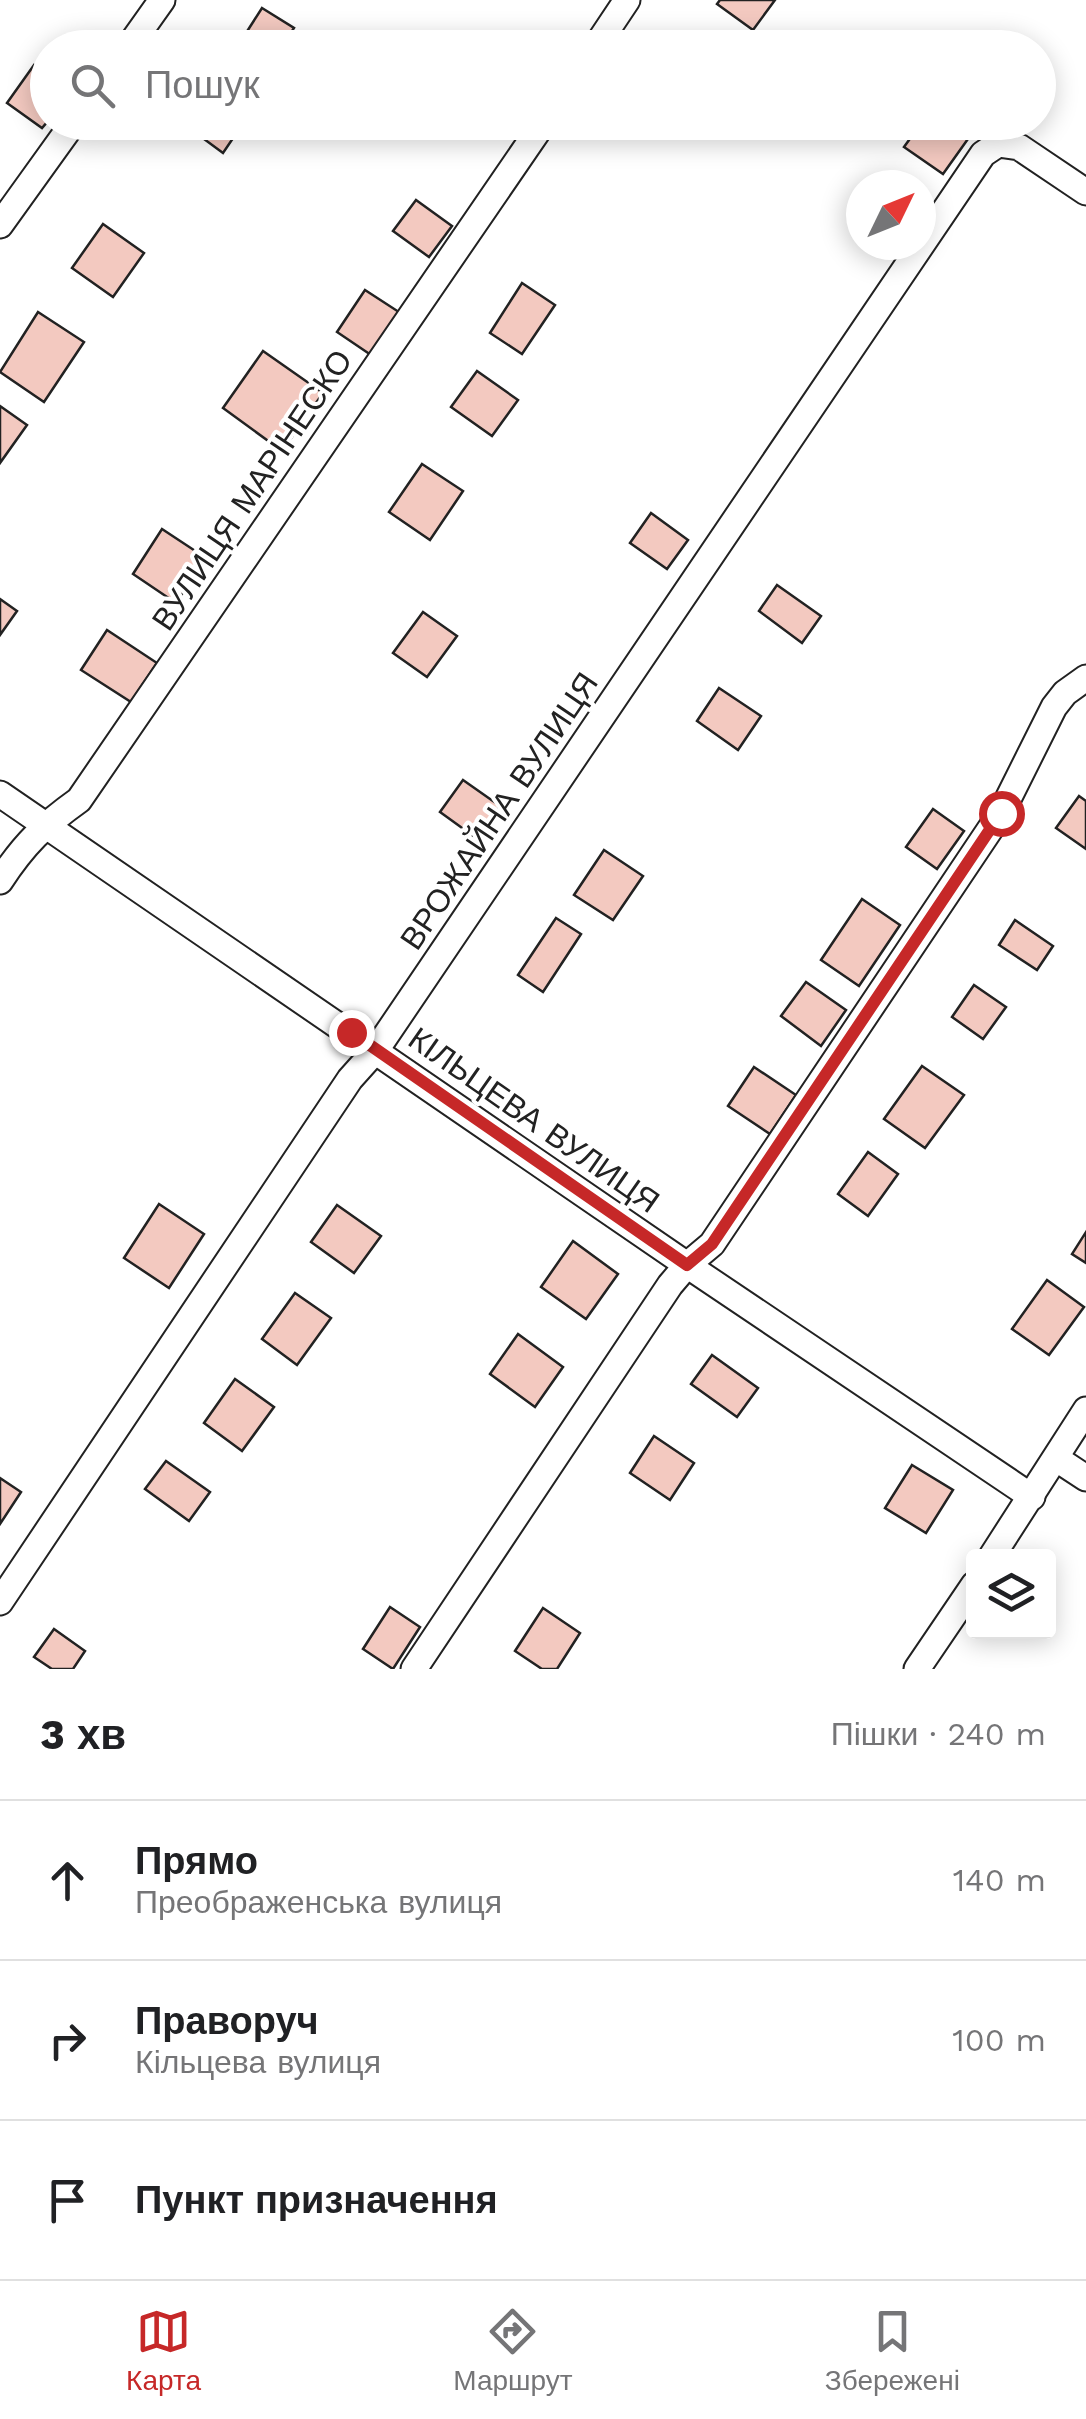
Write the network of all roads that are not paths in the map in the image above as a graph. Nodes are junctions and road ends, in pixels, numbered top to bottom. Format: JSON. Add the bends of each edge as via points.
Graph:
{"nodes":[{"id":1,"x":162,"y":0,"type":"edge"},
{"id":2,"x":628,"y":0,"type":"edge"},
{"id":3,"x":141,"y":30,"type":"edge"},
{"id":4,"x":607,"y":30,"type":"edge"},
{"id":5,"x":61,"y":140,"type":"edge"},
{"id":6,"x":532,"y":140,"type":"edge"},
{"id":7,"x":1086,"y":192,"type":"edge"},
{"id":8,"x":0,"y":225,"type":"edge"},
{"id":9,"x":1086,"y":678,"type":"edge"},
{"id":10,"x":0,"y":794,"type":"edge"},
{"id":11,"x":45,"y":824,"type":"junction"},
{"id":12,"x":0,"y":881,"type":"edge"},
{"id":13,"x":376,"y":1050,"type":"junction"},
{"id":14,"x":687,"y":1265,"type":"junction"},
{"id":15,"x":1086,"y":1410,"type":"edge"},
{"id":16,"x":1057,"y":1458,"type":"junction"},
{"id":17,"x":1086,"y":1478,"type":"edge"},
{"id":18,"x":1032,"y":1497,"type":"junction"},
{"id":19,"x":997,"y":1549,"type":"edge"},
{"id":20,"x":966,"y":1596,"type":"edge"},
{"id":21,"x":0,"y":1602,"type":"edge"},
{"id":22,"x":414,"y":1669,"type":"edge"},
{"id":23,"x":917,"y":1669,"type":"edge"}],
"edges":[{"from":1,"to":3,"type":"street"},
{"from":2,"to":4,"type":"street"},
{"from":5,"to":8,"type":"street"},
{"from":6,"to":11,"type":"street","name":"ВУЛИЦЯ МАРІНЕСКО","via":[[79,800]]},
{"from":7,"to":13,"type":"street","name":"ВРОЖАЙНА ВУЛИЦЯ","via":[[1019,148],[998,144],[983,154]]},
{"from":9,"to":14,"type":"street","via":[[1054,707],[1001,813],[712,1244]]},
{"from":10,"to":11,"type":"street","name":"КІЛЬЦЕВА ВУЛИЦЯ"},
{"from":11,"to":12,"type":"street","name":"ВУЛИЦЯ МАРІНЕСКО"},
{"from":11,"to":13,"type":"street","name":"КІЛЬЦЕВА ВУЛИЦЯ"},
{"from":13,"to":14,"type":"street","name":"КІЛЬЦЕВА ВУЛИЦЯ"},
{"from":13,"to":21,"type":"street","name":"ВРОЖАЙНА ВУЛИЦЯ"},
{"from":14,"to":18,"type":"street","name":"КІЛЬЦЕВА ВУЛИЦЯ"},
{"from":14,"to":22,"type":"street"},
{"from":15,"to":16,"type":"street"},
{"from":16,"to":17,"type":"street"},
{"from":16,"to":18,"type":"street"},
{"from":18,"to":19,"type":"street"},
{"from":20,"to":23,"type":"street"}]}
